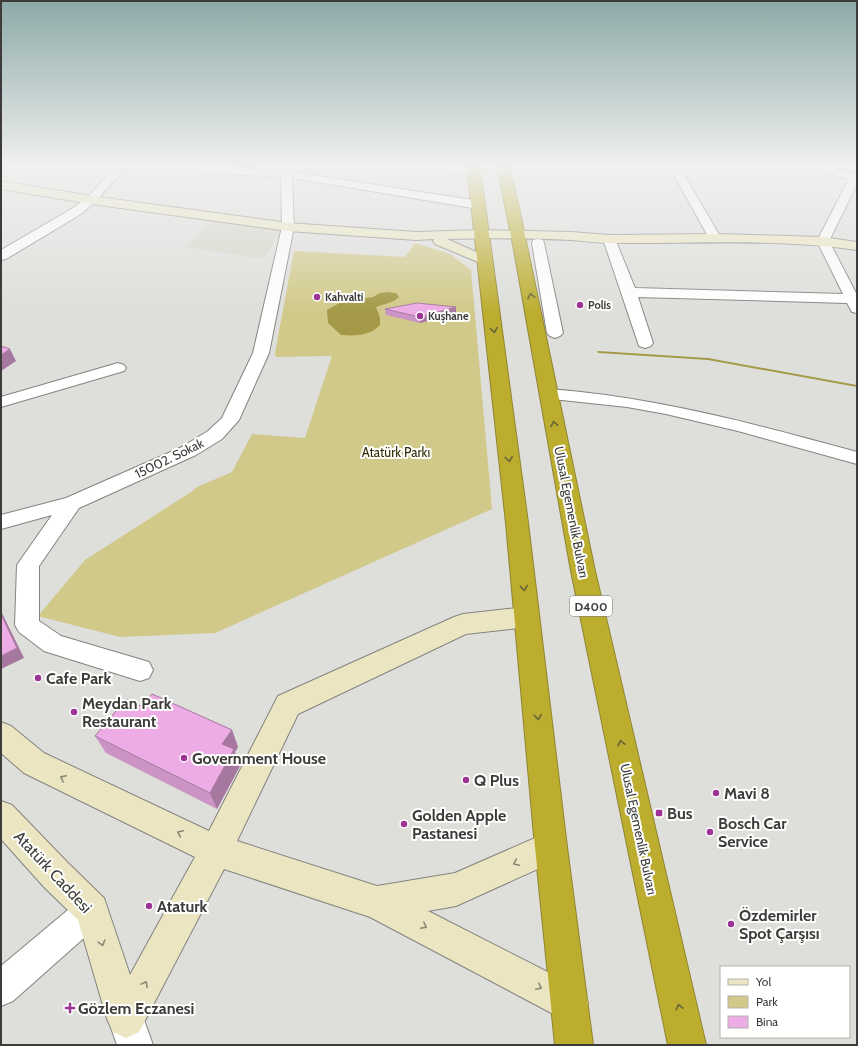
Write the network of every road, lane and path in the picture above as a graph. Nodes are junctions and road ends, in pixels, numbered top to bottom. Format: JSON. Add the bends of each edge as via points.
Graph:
{"nodes":[{"id":1,"x":70,"y":215,"type":"edge"},
{"id":2,"x":199,"y":215,"type":"edge"},
{"id":3,"x":288,"y":215,"type":"edge"},
{"id":4,"x":480,"y":215,"type":"edge"},
{"id":5,"x":518,"y":215,"type":"edge"},
{"id":6,"x":702,"y":215,"type":"edge"},
{"id":7,"x":836,"y":215,"type":"edge"},
{"id":8,"x":288,"y":227,"type":"junction"},
{"id":9,"x":416,"y":236,"type":"junction"},
{"id":10,"x":590,"y":238,"type":"junction"},
{"id":11,"x":715,"y":238,"type":"junction"},
{"id":12,"x":609,"y":239,"type":"junction"},
{"id":13,"x":526,"y":240,"type":"junction"},
{"id":14,"x":823,"y":241,"type":"junction"},
{"id":15,"x":483,"y":246,"type":"junction"},
{"id":16,"x":857,"y":246,"type":"edge"},
{"id":17,"x":1,"y":256,"type":"edge"},
{"id":18,"x":629,"y":292,"type":"junction"},
{"id":19,"x":854,"y":304,"type":"edge"},
{"id":20,"x":555,"y":333,"type":"dead end"},
{"id":21,"x":645,"y":343,"type":"dead end"},
{"id":22,"x":118,"y":368,"type":"dead end"},
{"id":23,"x":549,"y":394,"type":"junction"},
{"id":24,"x":1,"y":402,"type":"edge"},
{"id":25,"x":857,"y":458,"type":"edge"},
{"id":26,"x":72,"y":503,"type":"junction"},
{"id":27,"x":1,"y":522,"type":"edge"},
{"id":28,"x":527,"y":617,"type":"junction"},
{"id":29,"x":140,"y":670,"type":"dead end"},
{"id":30,"x":1,"y":735,"type":"edge"},
{"id":31,"x":1,"y":816,"type":"edge"},
{"id":32,"x":551,"y":846,"type":"junction"},
{"id":33,"x":216,"y":850,"type":"junction"},
{"id":34,"x":377,"y":903,"type":"junction"},
{"id":35,"x":92,"y":910,"type":"junction"},
{"id":36,"x":1,"y":989,"type":"edge"},
{"id":37,"x":570,"y":1003,"type":"junction"},
{"id":38,"x":131,"y":1032,"type":"edge"},
{"id":39,"x":574,"y":1045,"type":"edge"},
{"id":40,"x":688,"y":1045,"type":"edge"}],
"edges":[{"from":1,"to":17,"type":"street"},
{"from":2,"to":8,"type":"street"},
{"from":3,"to":8,"type":"street","name":"15002. Sokak"},
{"from":4,"to":15,"type":"highway"},
{"from":5,"to":13,"type":"highway","name":"Ulusal Egemenlik Bulvarı","number":"D400"},
{"from":6,"to":11,"type":"street"},
{"from":7,"to":14,"type":"street"},
{"from":8,"to":9,"type":"street"},
{"from":8,"to":26,"type":"street","name":"15002. Sokak","via":[[261,353],[230,420],[215,435],[189,451]]},
{"from":9,"to":15,"type":"street"},
{"from":9,"to":15,"type":"street"},
{"from":10,"to":12,"type":"street"},
{"from":10,"to":13,"type":"street"},
{"from":10,"to":13,"type":"street","via":[[572,242]]},
{"from":11,"to":12,"type":"street"},
{"from":11,"to":14,"type":"street"},
{"from":12,"to":18,"type":"street"},
{"from":13,"to":15,"type":"street"},
{"from":13,"to":20,"type":"street"},
{"from":23,"to":13,"type":"highway","name":"Ulusal Egemenlik Bulvarı","number":"D400","one_way":true},
{"from":14,"to":16,"type":"street"},
{"from":14,"to":19,"type":"street"},
{"from":15,"to":28,"type":"highway","one_way":true},
{"from":18,"to":19,"type":"street"},
{"from":18,"to":21,"type":"street"},
{"from":22,"to":24,"type":"street"},
{"from":23,"to":25,"type":"street","via":[[638,403],[767,433]]},
{"from":40,"to":23,"type":"highway","name":"Ulusal Egemenlik Bulvarı","number":"D400","one_way":true,"via":[[572,517]]},
{"from":26,"to":27,"type":"street","name":"15002. Sokak"},
{"from":26,"to":29,"type":"street","via":[[28,565],[27,625],[53,644]]},
{"from":28,"to":32,"type":"highway","one_way":true},
{"from":28,"to":33,"type":"street","via":[[464,624],[288,705]]},
{"from":33,"to":30,"type":"street","one_way":true,"via":[[34,763]]},
{"from":31,"to":35,"type":"street","name":"Atatürk Caddesi"},
{"from":32,"to":34,"type":"street","one_way":true,"via":[[456,889]]},
{"from":32,"to":37,"type":"highway"},
{"from":33,"to":34,"type":"street"},
{"from":38,"to":33,"type":"street","one_way":true},
{"from":34,"to":37,"type":"street","one_way":true},
{"from":35,"to":36,"type":"street"},
{"from":35,"to":38,"type":"street","name":"Atatürk Caddesi","one_way":true},
{"from":37,"to":39,"type":"highway"}]}
